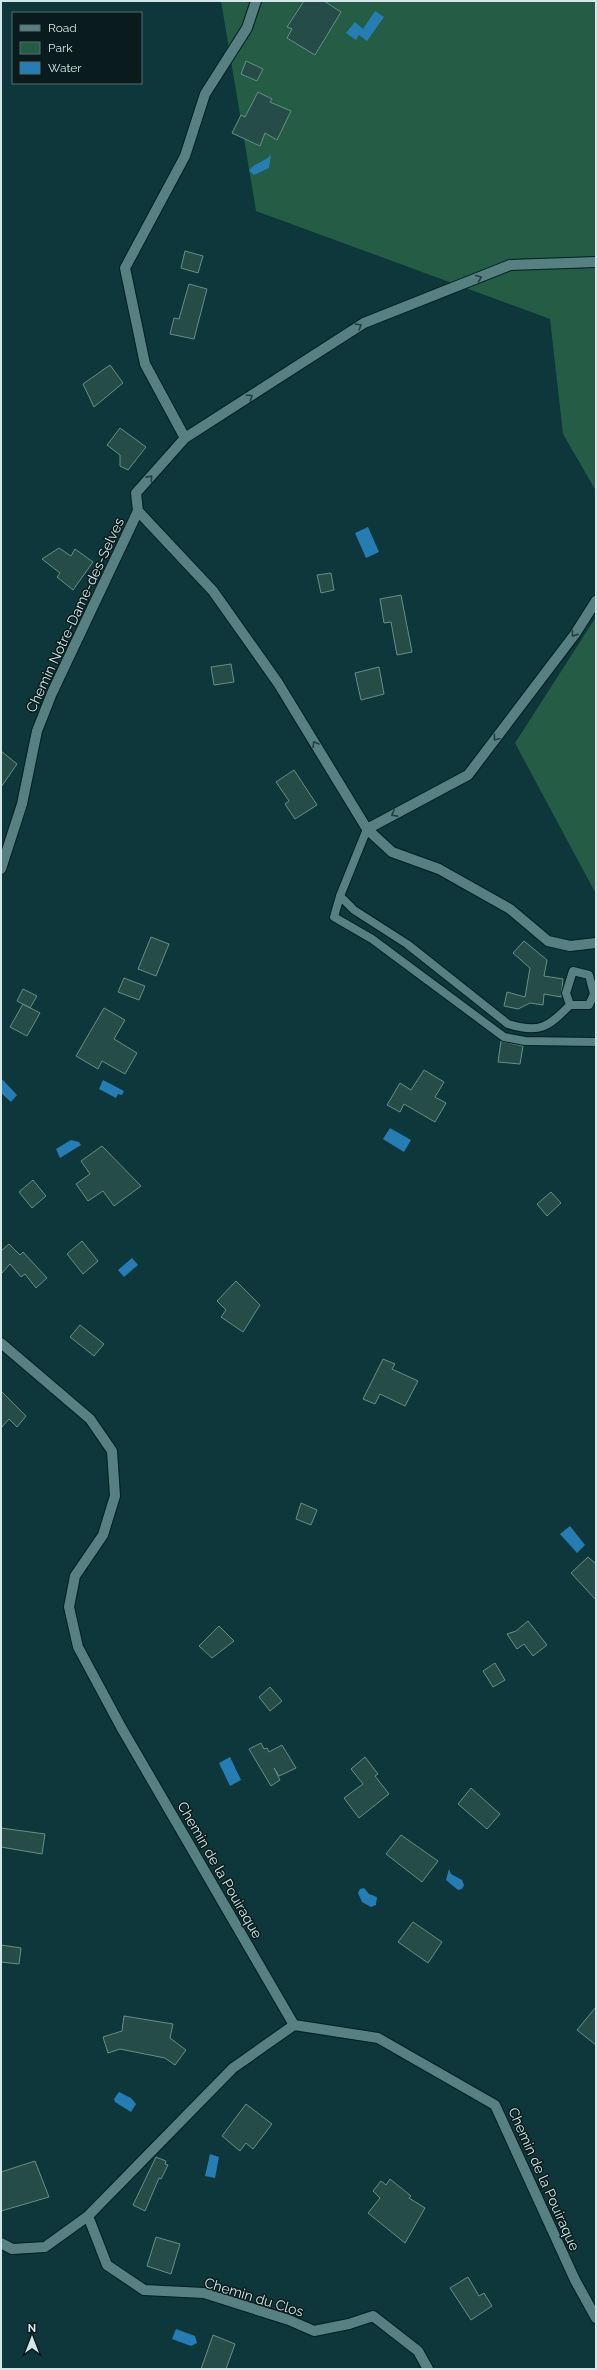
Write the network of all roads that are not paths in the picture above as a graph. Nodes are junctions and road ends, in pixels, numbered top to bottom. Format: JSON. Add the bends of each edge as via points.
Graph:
{"nodes":[{"id":1,"x":256,"y":1,"type":"edge"},
{"id":2,"x":596,"y":262,"type":"edge"},
{"id":3,"x":185,"y":438,"type":"junction"},
{"id":4,"x":138,"y":511,"type":"junction"},
{"id":5,"x":596,"y":602,"type":"edge"},
{"id":6,"x":367,"y":829,"type":"junction"},
{"id":7,"x":1,"y":869,"type":"edge"},
{"id":8,"x":340,"y":896,"type":"junction"},
{"id":9,"x":596,"y":943,"type":"edge"},
{"id":10,"x":570,"y":1005,"type":"junction"},
{"id":11,"x":596,"y":1042,"type":"edge"},
{"id":12,"x":1,"y":1344,"type":"edge"},
{"id":13,"x":294,"y":2025,"type":"junction"},
{"id":14,"x":88,"y":2216,"type":"junction"},
{"id":15,"x":1,"y":2243,"type":"edge"},
{"id":16,"x":596,"y":2318,"type":"edge"},
{"id":17,"x":428,"y":2369,"type":"edge"}],
"edges":[{"from":1,"to":3,"type":"street","via":[[247,28],[205,94],[185,156],[125,268],[145,364]]},
{"from":3,"to":2,"type":"street","name":"Chemin Notre-Dame-des-Selves","one_way":true,"via":[[364,323],[510,265]]},
{"from":4,"to":3,"type":"street","name":"Chemin Notre-Dame-des-Selves","one_way":true,"via":[[136,493]]},
{"from":6,"to":4,"type":"street","name":"Chemin Notre-Dame-des-Selves","one_way":true,"via":[[278,683],[213,592]]},
{"from":4,"to":7,"type":"street","name":"Chemin Notre-Dame-des-Selves","via":[[52,693],[37,731],[22,804]]},
{"from":5,"to":6,"type":"street","one_way":true,"via":[[575,634],[468,775]]},
{"from":6,"to":8,"type":"lane"},
{"from":6,"to":9,"type":"street","name":"Chemin Notre-Dame-des-Selves","via":[[392,852],[439,869],[510,909],[548,941],[570,946]]},
{"from":8,"to":10,"type":"lane","via":[[354,910],[407,944],[508,1024],[536,1028],[550,1025]]},
{"from":8,"to":11,"type":"lane","via":[[334,917],[372,939],[504,1037],[525,1041]]},
{"from":10,"to":10,"type":"lane","via":[[589,1005],[594,994],[589,975],[573,971],[566,993]]},
{"from":12,"to":13,"type":"street","name":"Chemin de la Pouiraque","via":[[90,1419],[112,1451],[115,1496],[103,1536],[76,1576],[69,1607],[78,1647],[125,1734]]},
{"from":13,"to":14,"type":"street","via":[[233,2068]]},
{"from":13,"to":16,"type":"street","name":"Chemin de la Pouiraque","via":[[378,2038],[495,2105],[574,2280]]},
{"from":14,"to":15,"type":"street","via":[[45,2247],[12,2249]]},
{"from":14,"to":17,"type":"street","name":"Chemin du Clos","via":[[106,2265],[144,2290],[204,2293],[289,2320],[314,2331],[373,2316],[418,2351]]}]}
